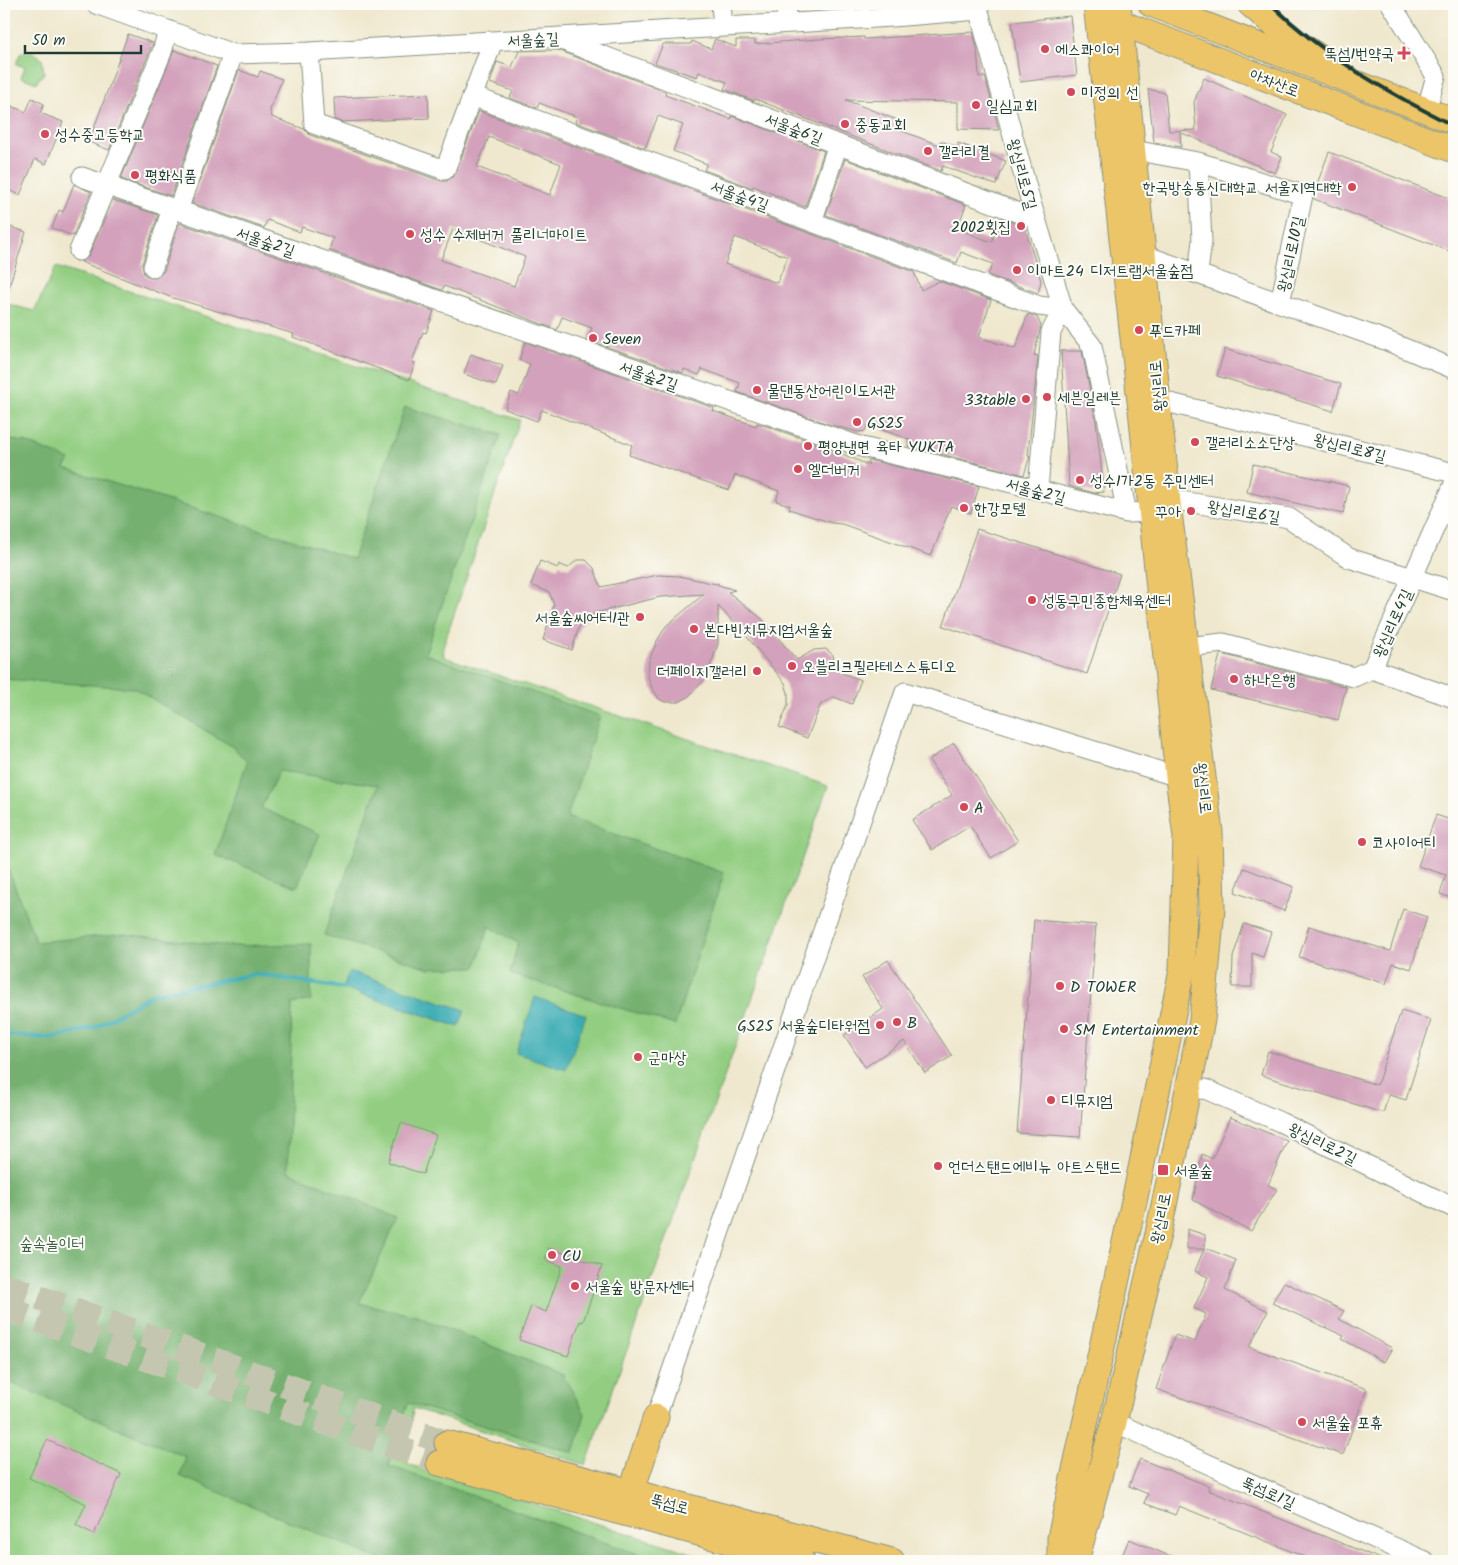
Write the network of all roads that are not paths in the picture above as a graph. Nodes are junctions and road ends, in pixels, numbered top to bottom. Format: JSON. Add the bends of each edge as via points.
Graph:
{"nodes":[{"id":1,"x":96,"y":4,"type":"edge"},
{"id":2,"x":721,"y":4,"type":"edge"},
{"id":3,"x":786,"y":4,"type":"edge"},
{"id":4,"x":1150,"y":4,"type":"edge"},
{"id":5,"x":1250,"y":4,"type":"edge"},
{"id":6,"x":1391,"y":4,"type":"edge"},
{"id":7,"x":978,"y":7,"type":"edge"},
{"id":8,"x":1108,"y":11,"type":"edge"},
{"id":9,"x":787,"y":23,"type":"junction"},
{"id":10,"x":723,"y":27,"type":"junction"},
{"id":11,"x":168,"y":30,"type":"junction"},
{"id":12,"x":554,"y":37,"type":"junction"},
{"id":13,"x":494,"y":41,"type":"junction"},
{"id":14,"x":309,"y":52,"type":"junction"},
{"id":15,"x":234,"y":54,"type":"junction"},
{"id":16,"x":1368,"y":88,"type":"junction"},
{"id":17,"x":472,"y":96,"type":"junction"},
{"id":18,"x":1426,"y":111,"type":"junction"},
{"id":19,"x":1454,"y":120,"type":"edge"},
{"id":20,"x":838,"y":144,"type":"junction"},
{"id":21,"x":1133,"y":150,"type":"junction"},
{"id":22,"x":1454,"y":150,"type":"edge"},
{"id":23,"x":1198,"y":162,"type":"junction"},
{"id":24,"x":82,"y":177,"type":"dead end"},
{"id":25,"x":108,"y":185,"type":"junction"},
{"id":26,"x":175,"y":209,"type":"junction"},
{"id":27,"x":1035,"y":219,"type":"junction"},
{"id":28,"x":812,"y":222,"type":"junction"},
{"id":29,"x":79,"y":251,"type":"dead end"},
{"id":30,"x":1144,"y":255,"type":"junction"},
{"id":31,"x":153,"y":267,"type":"dead end"},
{"id":32,"x":1198,"y":272,"type":"junction"},
{"id":33,"x":1280,"y":303,"type":"junction"},
{"id":34,"x":1063,"y":309,"type":"junction"},
{"id":35,"x":1454,"y":369,"type":"edge"},
{"id":36,"x":1158,"y":400,"type":"junction"},
{"id":37,"x":1454,"y":473,"type":"edge"},
{"id":38,"x":1454,"y":484,"type":"edge"},
{"id":39,"x":1038,"y":490,"type":"junction"},
{"id":40,"x":1148,"y":508,"type":"junction"},
{"id":41,"x":1413,"y":577,"type":"junction"},
{"id":42,"x":1454,"y":591,"type":"edge"},
{"id":43,"x":1186,"y":647,"type":"junction"},
{"id":44,"x":1372,"y":669,"type":"junction"},
{"id":45,"x":1454,"y":698,"type":"edge"},
{"id":46,"x":1203,"y":775,"type":"junction"},
{"id":47,"x":1178,"y":777,"type":"junction"},
{"id":48,"x":1188,"y":1090,"type":"junction"},
{"id":49,"x":1454,"y":1208,"type":"edge"},
{"id":50,"x":656,"y":1417,"type":"joint"},
{"id":51,"x":1114,"y":1422,"type":"junction"},
{"id":52,"x":631,"y":1492,"type":"junction"},
{"id":53,"x":1060,"y":1550,"type":"edge"},
{"id":54,"x":802,"y":1561,"type":"edge"},
{"id":55,"x":892,"y":1561,"type":"edge"},
{"id":56,"x":1044,"y":1561,"type":"edge"},
{"id":57,"x":1076,"y":1561,"type":"edge"},
{"id":58,"x":1425,"y":1561,"type":"edge"}],
"edges":[{"from":1,"to":11,"type":"street","name":"서울숲길"},
{"from":2,"to":10,"type":"street"},
{"from":3,"to":9,"type":"street"},
{"from":4,"to":16,"type":"main road","name":"아차산로"},
{"from":5,"to":16,"type":"main road","via":[[1290,38]]},
{"from":6,"to":18,"type":"street","via":[[1436,76]]},
{"from":7,"to":9,"type":"street","name":"서울숲길"},
{"from":7,"to":27,"type":"street","name":"왕십리로5길"},
{"from":8,"to":21,"type":"main road","name":"왕십리로"},
{"from":8,"to":22,"type":"main road","name":"아차산로"},
{"from":8,"to":40,"type":"main road","name":"왕십리로"},
{"from":9,"to":10,"type":"street","name":"서울숲길"},
{"from":10,"to":12,"type":"street","name":"서울숲길"},
{"from":11,"to":15,"type":"street","name":"서울숲길"},
{"from":11,"to":25,"type":"street"},
{"from":12,"to":13,"type":"street","name":"서울숲길"},
{"from":12,"to":20,"type":"street","name":"서울숲6길"},
{"from":13,"to":14,"type":"street","name":"서울숲길"},
{"from":13,"to":17,"type":"street"},
{"from":14,"to":15,"type":"street","name":"서울숲길"},
{"from":14,"to":17,"type":"street","via":[[314,124],[444,170]]},
{"from":15,"to":26,"type":"street"},
{"from":16,"to":18,"type":"main road","name":"아차산로"},
{"from":17,"to":28,"type":"street","name":"서울숲4길"},
{"from":18,"to":19,"type":"main road","name":"아차산로"},
{"from":20,"to":27,"type":"street","name":"서울숲6길"},
{"from":20,"to":28,"type":"street"},
{"from":21,"to":23,"type":"street","name":"왕십리로10길"},
{"from":21,"to":30,"type":"main road","name":"왕십리로"},
{"from":23,"to":32,"type":"street","via":[[1202,241]]},
{"from":23,"to":33,"type":"street","name":"왕십리로10길","via":[[1303,195]]},
{"from":24,"to":25,"type":"street","name":"서울숲2길"},
{"from":25,"to":26,"type":"street","name":"서울숲2길"},
{"from":25,"to":29,"type":"street"},
{"from":26,"to":31,"type":"street"},
{"from":26,"to":39,"type":"street","name":"서울숲2길","via":[[794,425],[862,447]]},
{"from":27,"to":34,"type":"street","name":"왕십리로5길"},
{"from":28,"to":34,"type":"street","name":"서울숲4길","via":[[1039,306]]},
{"from":30,"to":32,"type":"street","name":"왕십리로10길"},
{"from":30,"to":36,"type":"main road","name":"왕십리로"},
{"from":32,"to":33,"type":"street","name":"왕십리로10길"},
{"from":33,"to":35,"type":"street","name":"왕십리로10길","via":[[1385,340]]},
{"from":34,"to":39,"type":"street","via":[[1051,332]]},
{"from":34,"to":40,"type":"street","name":"왕십리로5길","via":[[1092,346]]},
{"from":36,"to":37,"type":"street","name":"왕십리로8길"},
{"from":36,"to":40,"type":"main road","name":"왕십리로"},
{"from":38,"to":41,"type":"street","name":"왕십리로4길"},
{"from":39,"to":40,"type":"street","name":"서울숲2길"},
{"from":40,"to":41,"type":"street","name":"왕십리로6길","via":[[1289,518],[1349,558]]},
{"from":40,"to":43,"type":"main road","name":"왕십리로"},
{"from":40,"to":47,"type":"main road","name":"왕십리로"},
{"from":41,"to":42,"type":"street","name":"왕십리로6길"},
{"from":41,"to":44,"type":"street","name":"왕십리로4길"},
{"from":43,"to":44,"type":"street","name":"왕십리로4길","via":[[1223,643],[1354,677]]},
{"from":43,"to":46,"type":"main road","name":"왕십리로"},
{"from":44,"to":45,"type":"street"},
{"from":46,"to":47,"type":"street"},
{"from":46,"to":48,"type":"main road","name":"왕십리로","via":[[1210,832],[1212,909],[1202,1020]]},
{"from":47,"to":50,"type":"street","via":[[905,692]]},
{"from":47,"to":53,"type":"main road","name":"왕십리로","via":[[1186,837],[1182,970]]},
{"from":48,"to":49,"type":"street","name":"왕십리로2길","via":[[1205,1089],[1255,1111]]},
{"from":48,"to":51,"type":"main road","name":"왕십리로"},
{"from":50,"to":52,"type":"main road"},
{"from":51,"to":57,"type":"main road","name":"왕십리로"},
{"from":51,"to":58,"type":"street","name":"뚝섬로1길"},
{"from":52,"to":54,"type":"main road","name":"뚝섬로","via":[[443,1453]]},
{"from":52,"to":55,"type":"main road","name":"뚝섬로"},
{"from":53,"to":56,"type":"main road","via":[[1054,1551]]}]}
